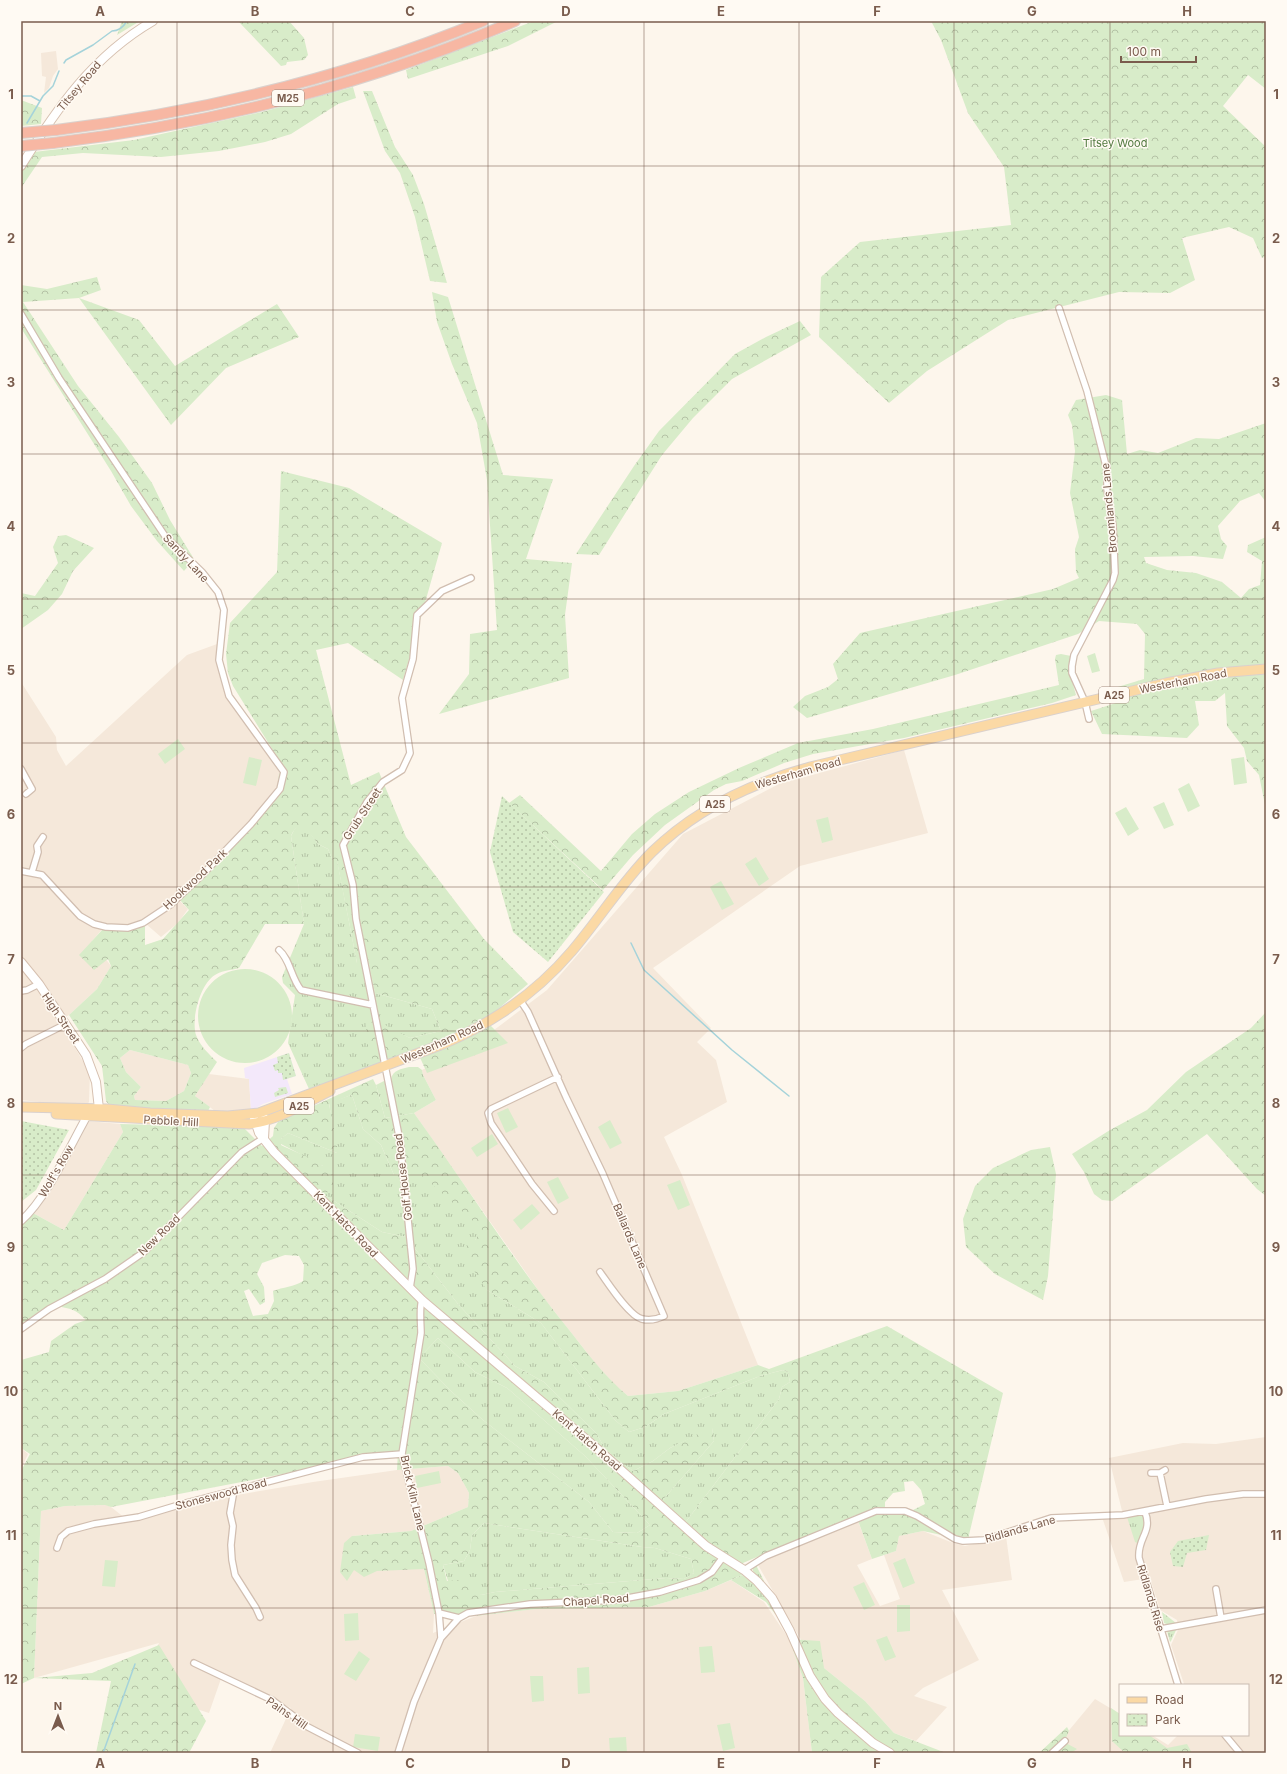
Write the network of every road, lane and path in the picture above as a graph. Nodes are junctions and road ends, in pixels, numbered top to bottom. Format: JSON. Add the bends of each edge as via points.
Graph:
{"nodes":[{"id":1,"x":153,"y":21,"type":"edge"},
{"id":2,"x":483,"y":21,"type":"edge"},
{"id":3,"x":515,"y":21,"type":"edge"},
{"id":4,"x":21,"y":133,"type":"edge"},
{"id":5,"x":21,"y":146,"type":"edge"},
{"id":6,"x":21,"y":166,"type":"edge"},
{"id":7,"x":1059,"y":308,"type":"dead end"},
{"id":8,"x":21,"y":314,"type":"edge"},
{"id":9,"x":471,"y":578,"type":"dead end"},
{"id":10,"x":1266,"y":669,"type":"edge"},
{"id":11,"x":1085,"y":702,"type":"junction"},
{"id":12,"x":1089,"y":719,"type":"dead end"},
{"id":13,"x":21,"y":769,"type":"edge"},
{"id":14,"x":284,"y":772,"type":"joint"},
{"id":15,"x":26,"y":794,"type":"dead end"},
{"id":16,"x":43,"y":837,"type":"dead end"},
{"id":17,"x":21,"y":871,"type":"edge"},
{"id":18,"x":32,"y":872,"type":"junction"},
{"id":19,"x":279,"y":950,"type":"dead end"},
{"id":20,"x":21,"y":962,"type":"edge"},
{"id":21,"x":39,"y":984,"type":"junction"},
{"id":22,"x":21,"y":991,"type":"edge"},
{"id":23,"x":520,"y":1000,"type":"junction"},
{"id":24,"x":373,"y":1005,"type":"junction"},
{"id":25,"x":66,"y":1024,"type":"junction"},
{"id":26,"x":21,"y":1048,"type":"edge"},
{"id":27,"x":386,"y":1066,"type":"junction"},
{"id":28,"x":558,"y":1077,"type":"junction"},
{"id":29,"x":21,"y":1107,"type":"edge"},
{"id":30,"x":21,"y":1111,"type":"edge"},
{"id":31,"x":92,"y":1113,"type":"junction"},
{"id":32,"x":259,"y":1117,"type":"junction"},
{"id":33,"x":264,"y":1138,"type":"junction"},
{"id":34,"x":554,"y":1211,"type":"dead end"},
{"id":35,"x":21,"y":1222,"type":"edge"},
{"id":36,"x":600,"y":1272,"type":"dead end"},
{"id":37,"x":410,"y":1288,"type":"junction"},
{"id":38,"x":422,"y":1300,"type":"junction"},
{"id":39,"x":21,"y":1329,"type":"edge"},
{"id":40,"x":402,"y":1454,"type":"junction"},
{"id":41,"x":1151,"y":1473,"type":"dead end"},
{"id":42,"x":234,"y":1490,"type":"junction"},
{"id":43,"x":1266,"y":1494,"type":"edge"},
{"id":44,"x":1167,"y":1506,"type":"junction"},
{"id":45,"x":1146,"y":1512,"type":"junction"},
{"id":46,"x":58,"y":1548,"type":"dead end"},
{"id":47,"x":723,"y":1557,"type":"junction"},
{"id":48,"x":744,"y":1570,"type":"junction"},
{"id":49,"x":1216,"y":1589,"type":"dead end"},
{"id":50,"x":1266,"y":1610,"type":"edge"},
{"id":51,"x":439,"y":1613,"type":"junction"},
{"id":52,"x":260,"y":1617,"type":"dead end"},
{"id":53,"x":459,"y":1618,"type":"junction"},
{"id":54,"x":1221,"y":1618,"type":"junction"},
{"id":55,"x":1160,"y":1629,"type":"junction"},
{"id":56,"x":441,"y":1638,"type":"junction"},
{"id":57,"x":194,"y":1664,"type":"dead end"},
{"id":58,"x":1178,"y":1684,"type":"edge"},
{"id":59,"x":1226,"y":1736,"type":"edge"},
{"id":60,"x":1065,"y":1741,"type":"dead end"},
{"id":61,"x":358,"y":1753,"type":"edge"},
{"id":62,"x":398,"y":1753,"type":"edge"},
{"id":63,"x":890,"y":1753,"type":"edge"},
{"id":64,"x":1052,"y":1753,"type":"edge"},
{"id":65,"x":1240,"y":1753,"type":"edge"}],
"edges":[{"from":1,"to":6,"type":"main road","name":"Titsey Road","via":[[122,41],[88,73],[61,107]]},
{"from":2,"to":4,"type":"highway","number":"M25","bridge":true,"via":[[368,63],[281,88],[178,112]]},
{"from":3,"to":5,"type":"highway","number":"M25","bridge":true,"via":[[404,64],[299,95],[174,124]]},
{"from":7,"to":11,"type":"street","name":"Broomlands Lane","via":[[1087,391],[1108,470],[1107,489],[1112,526],[1114,577],[1074,655],[1072,666],[1072,673]]},
{"from":8,"to":14,"type":"street","name":"Sandy Lane","via":[[59,378],[165,536],[202,572],[218,592],[224,610],[220,660],[229,696]]},
{"from":9,"to":24,"type":"street","name":"Grub Street","via":[[442,591],[417,615],[413,659],[402,698],[410,753],[402,770],[383,782],[367,802],[343,845],[353,885],[356,918]]},
{"from":10,"to":11,"type":"main road","name":"Westerham Road","number":"A25","via":[[1202,676]]},
{"from":11,"to":12,"type":"street","name":"Broomlands Lane"},
{"from":11,"to":23,"type":"main road","name":"Westerham Road","number":"A25","via":[[799,770],[753,785],[717,803],[684,825],[653,851],[560,964]]},
{"from":13,"to":15,"type":"street","via":[[32,789]]},
{"from":14,"to":18,"type":"street","name":"Hookwood Park","via":[[280,789],[251,824],[170,905],[143,923],[128,928],[94,924],[80,916],[42,875]]},
{"from":16,"to":18,"type":"street","via":[[37,846],[38,852]]},
{"from":17,"to":18,"type":"street","name":"Hookwood Park"},
{"from":19,"to":24,"type":"street","via":[[284,954],[294,982],[301,990]]},
{"from":20,"to":21,"type":"main road","name":"High Street"},
{"from":21,"to":22,"type":"street"},
{"from":21,"to":25,"type":"main road","name":"High Street"},
{"from":23,"to":27,"type":"main road","name":"Westerham Road","number":"A25","via":[[462,1036]]},
{"from":23,"to":28,"type":"street","name":"Ballards Lane"},
{"from":24,"to":27,"type":"street","name":"Grub Street"},
{"from":25,"to":26,"type":"street"},
{"from":25,"to":31,"type":"main road","name":"High Street","via":[[86,1056],[94,1077]]},
{"from":27,"to":32,"type":"main road","name":"Westerham Road","number":"A25"},
{"from":27,"to":37,"type":"street","name":"Golf House Road","via":[[400,1141],[413,1269]]},
{"from":28,"to":34,"type":"street","via":[[491,1109],[488,1113],[491,1123]]},
{"from":28,"to":36,"type":"street","name":"Ballards Lane","via":[[664,1316],[656,1320],[642,1319],[635,1315],[621,1301]]},
{"from":29,"to":31,"type":"main road"},
{"from":30,"to":31,"type":"main road","number":"A25"},
{"from":31,"to":32,"type":"main road","name":"Pebble Hill","number":"A25","via":[[236,1124]]},
{"from":31,"to":35,"type":"street","name":"Wolf's Row","via":[[40,1199]]},
{"from":32,"to":33,"type":"main road"},
{"from":33,"to":37,"type":"main road","name":"Kent Hatch Road","via":[[274,1152]]},
{"from":33,"to":39,"type":"street","name":"New Road","via":[[242,1152],[144,1252],[105,1279],[49,1309]]},
{"from":37,"to":38,"type":"main road","name":"Kent Hatch Road"},
{"from":38,"to":40,"type":"street","name":"Brick Kiln Lane","via":[[421,1333]]},
{"from":38,"to":47,"type":"main road","name":"Kent Hatch Road","via":[[593,1445],[706,1546]]},
{"from":40,"to":42,"type":"street","name":"Stoneswood Road","via":[[363,1457]]},
{"from":40,"to":51,"type":"street","name":"Brick Kiln Lane"},
{"from":41,"to":44,"type":"street","via":[[1163,1472]]},
{"from":42,"to":46,"type":"street","name":"Stoneswood Road","via":[[139,1517],[68,1531],[61,1537]]},
{"from":42,"to":52,"type":"street","via":[[230,1513],[235,1575]]},
{"from":43,"to":44,"type":"street","name":"Ridlands Lane","via":[[1243,1494]]},
{"from":44,"to":45,"type":"street","name":"Ridlands Lane"},
{"from":45,"to":48,"type":"street","name":"Ridlands Lane","via":[[1102,1517],[1051,1518],[984,1540],[963,1541],[904,1511],[876,1511],[766,1556]]},
{"from":45,"to":55,"type":"street","name":"Ridlands Rise","via":[[1149,1524],[1139,1545],[1139,1558]]},
{"from":47,"to":48,"type":"main road","name":"Kent Hatch Road"},
{"from":47,"to":53,"type":"street","name":"Chapel Road","via":[[712,1572],[699,1580],[660,1592],[602,1602],[523,1604],[468,1613]]},
{"from":48,"to":63,"type":"main road","name":"Kent Hatch Road","via":[[772,1598],[810,1676],[825,1699],[872,1743]]},
{"from":49,"to":54,"type":"street"},
{"from":50,"to":54,"type":"street"},
{"from":51,"to":53,"type":"street"},
{"from":51,"to":56,"type":"street"},
{"from":53,"to":56,"type":"street"},
{"from":54,"to":55,"type":"street"},
{"from":55,"to":58,"type":"street","name":"Ridlands Rise"},
{"from":56,"to":62,"type":"street","via":[[414,1702]]},
{"from":57,"to":61,"type":"street","name":"Pains Hill","via":[[272,1700],[308,1728]]},
{"from":59,"to":65,"type":"street"},
{"from":60,"to":64,"type":"street"}]}
